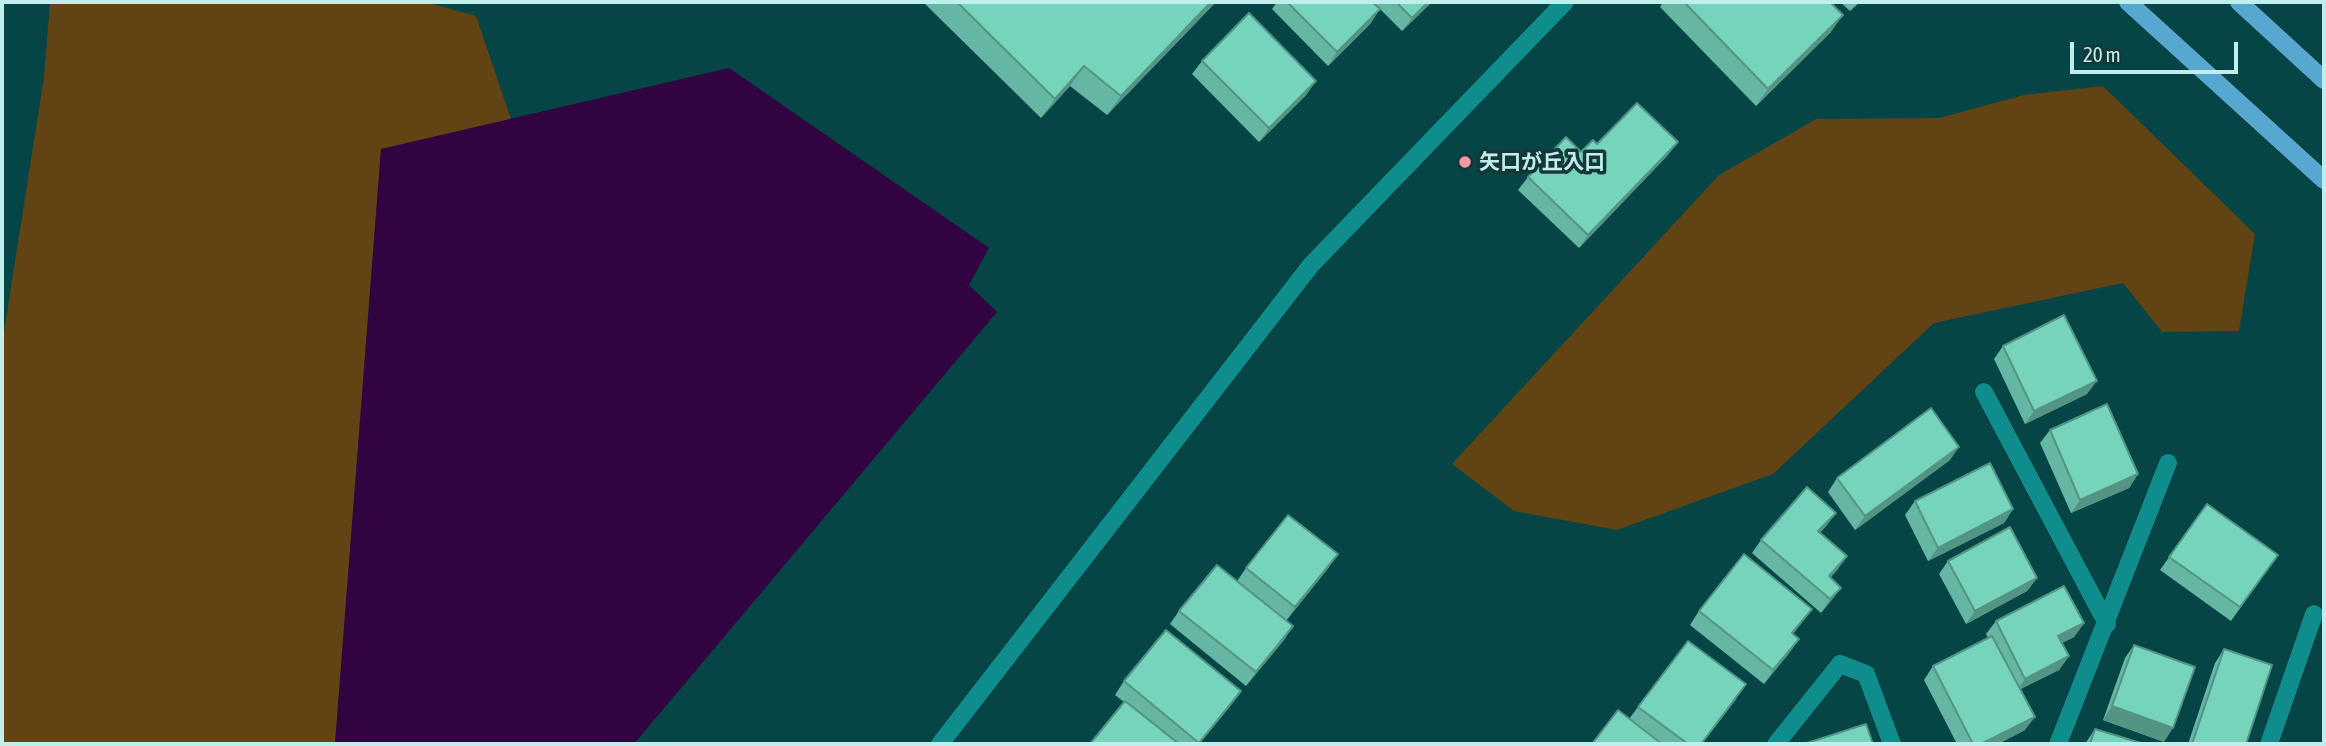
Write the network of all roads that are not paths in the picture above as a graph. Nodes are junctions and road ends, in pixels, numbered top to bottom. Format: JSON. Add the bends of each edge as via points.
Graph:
{"nodes":[{"id":1,"x":1565,"y":2,"type":"edge"},
{"id":2,"x":2128,"y":2,"type":"edge"},
{"id":3,"x":2239,"y":2,"type":"edge"},
{"id":4,"x":2324,"y":80,"type":"edge"},
{"id":5,"x":2324,"y":180,"type":"edge"},
{"id":6,"x":1984,"y":392,"type":"dead end"},
{"id":7,"x":2168,"y":463,"type":"dead end"},
{"id":8,"x":2314,"y":614,"type":"dead end"},
{"id":9,"x":2106,"y":624,"type":"junction"},
{"id":10,"x":940,"y":744,"type":"edge"},
{"id":11,"x":1776,"y":744,"type":"edge"},
{"id":12,"x":1892,"y":744,"type":"edge"},
{"id":13,"x":2058,"y":744,"type":"edge"},
{"id":14,"x":2269,"y":744,"type":"edge"}],
"edges":[{"from":1,"to":10,"type":"street","via":[[1311,265]]},
{"from":2,"to":5,"type":"main road"},
{"from":3,"to":4,"type":"main road"},
{"from":6,"to":9,"type":"street"},
{"from":7,"to":9,"type":"street"},
{"from":8,"to":14,"type":"street"},
{"from":9,"to":13,"type":"street"},
{"from":11,"to":12,"type":"street","via":[[1839,664],[1866,674]]}]}
